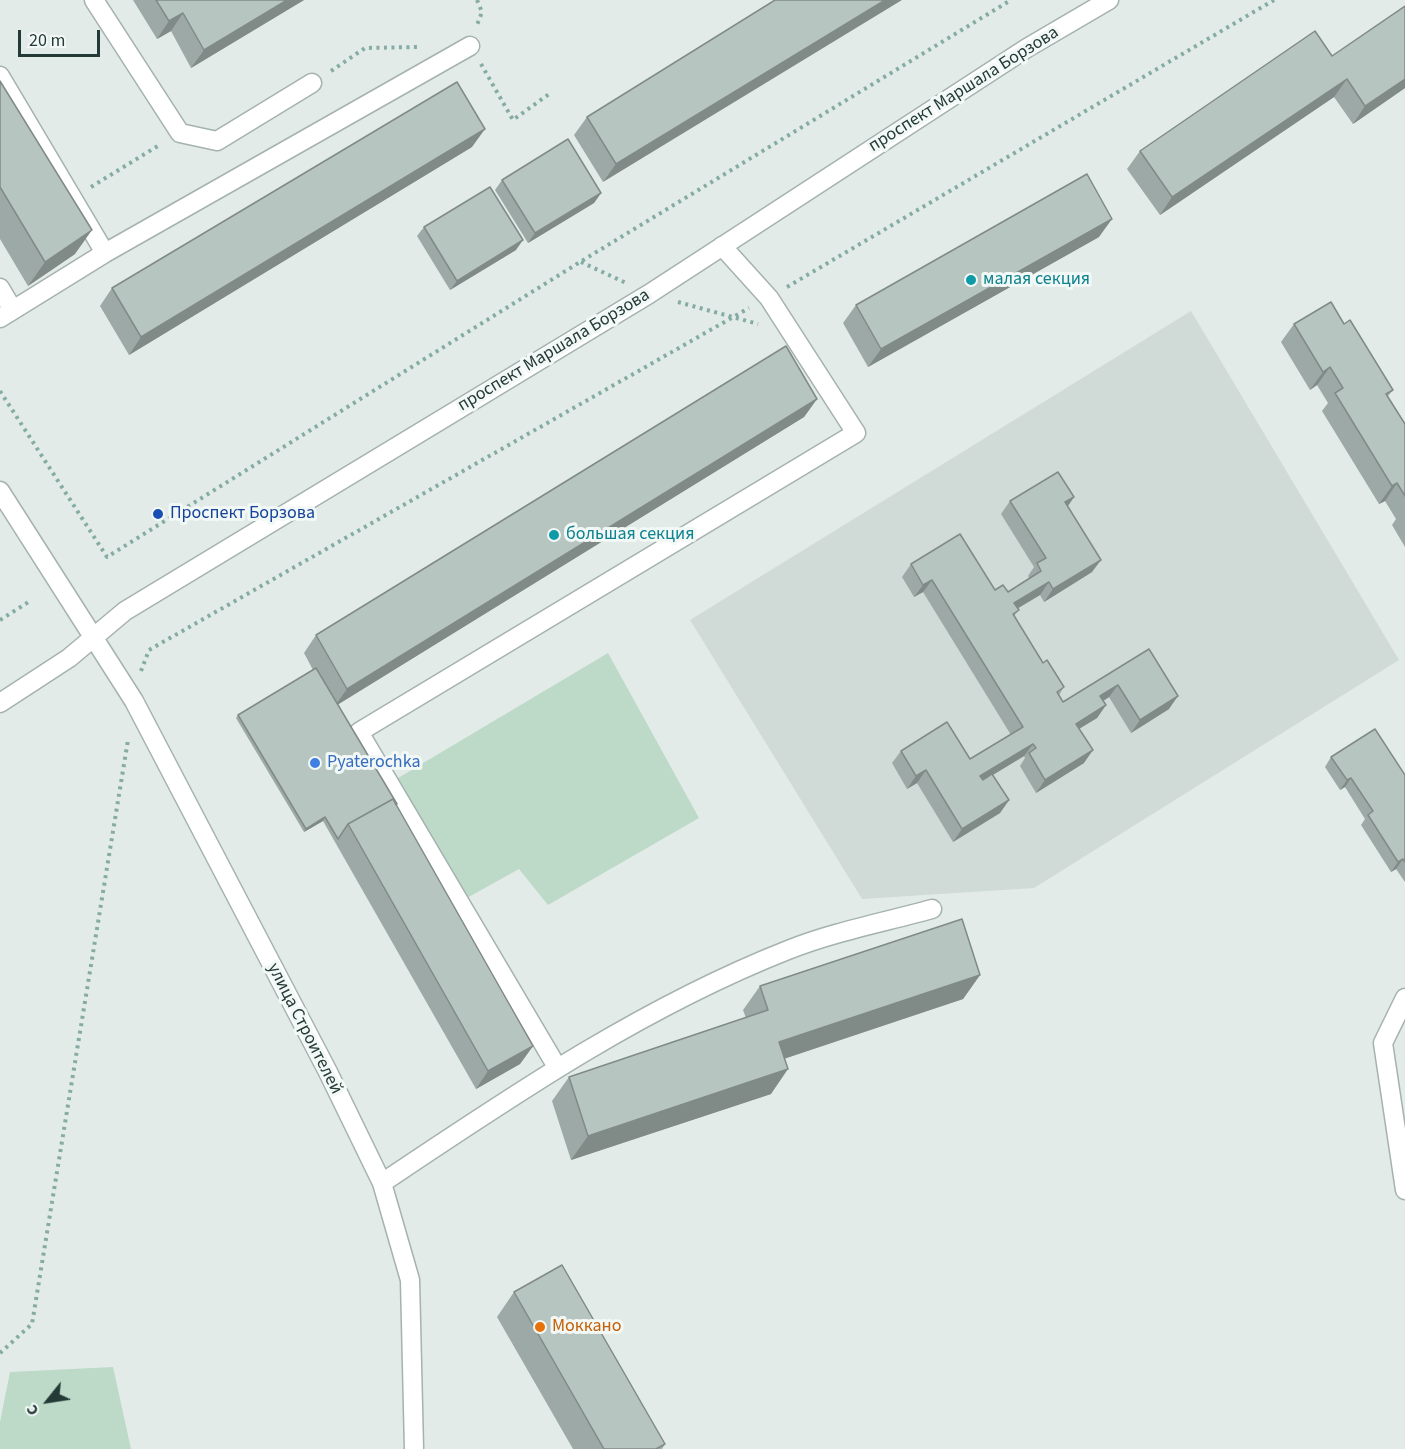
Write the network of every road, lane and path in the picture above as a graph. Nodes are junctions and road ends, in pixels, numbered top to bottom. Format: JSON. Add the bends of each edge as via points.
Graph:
{"nodes":[{"id":1,"x":94,"y":0,"type":"edge"},
{"id":2,"x":1011,"y":0,"type":"edge"},
{"id":3,"x":1109,"y":0,"type":"edge"},
{"id":4,"x":1274,"y":0,"type":"edge"},
{"id":5,"x":470,"y":46,"type":"joint"},
{"id":6,"x":424,"y":47,"type":"dead end"},
{"id":7,"x":0,"y":76,"type":"edge"},
{"id":8,"x":312,"y":83,"type":"joint"},
{"id":9,"x":549,"y":94,"type":"dead end"},
{"id":10,"x":180,"y":133,"type":"junction"},
{"id":11,"x":73,"y":198,"type":"junction"},
{"id":12,"x":722,"y":246,"type":"junction"},
{"id":13,"x":105,"y":253,"type":"junction"},
{"id":14,"x":580,"y":262,"type":"junction"},
{"id":15,"x":0,"y":288,"type":"edge"},
{"id":16,"x":649,"y":294,"type":"junction"},
{"id":17,"x":769,"y":298,"type":"junction"},
{"id":18,"x":7,"y":314,"type":"edge"},
{"id":19,"x":732,"y":316,"type":"junction"},
{"id":20,"x":793,"y":334,"type":"junction"},
{"id":21,"x":0,"y":391,"type":"edge"},
{"id":22,"x":0,"y":490,"type":"edge"},
{"id":23,"x":30,"y":601,"type":"dead end"},
{"id":24,"x":0,"y":620,"type":"edge"},
{"id":25,"x":94,"y":639,"type":"junction"},
{"id":26,"x":134,"y":701,"type":"junction"},
{"id":27,"x":0,"y":703,"type":"edge"},
{"id":28,"x":932,"y":909,"type":"dead end"},
{"id":29,"x":1405,"y":998,"type":"edge"},
{"id":30,"x":557,"y":1067,"type":"junction"},
{"id":31,"x":382,"y":1183,"type":"junction"},
{"id":32,"x":1405,"y":1190,"type":"edge"},
{"id":33,"x":0,"y":1353,"type":"edge"},
{"id":34,"x":414,"y":1449,"type":"edge"}],
"edges":[{"from":1,"to":10,"type":"street"},
{"from":2,"to":14,"type":"path"},
{"from":3,"to":12,"type":"street","name":"проспект Маршала Борзова","via":[[1027,48]]},
{"from":4,"to":17,"type":"path"},
{"from":5,"to":9,"type":"path","via":[[513,120]]},
{"from":5,"to":13,"type":"street"},
{"from":6,"to":8,"type":"path","via":[[365,48]]},
{"from":7,"to":11,"type":"street"},
{"from":8,"to":10,"type":"street","via":[[217,141]]},
{"from":10,"to":11,"type":"path"},
{"from":11,"to":13,"type":"street"},
{"from":12,"to":16,"type":"street","name":"проспект Маршала Борзова"},
{"from":12,"to":17,"type":"street"},
{"from":13,"to":18,"type":"street"},
{"from":14,"to":16,"type":"path"},
{"from":14,"to":21,"type":"path","via":[[107,557]]},
{"from":15,"to":18,"type":"street"},
{"from":16,"to":19,"type":"path"},
{"from":16,"to":25,"type":"street","name":"проспект Маршала Борзова","via":[[125,611]]},
{"from":17,"to":19,"type":"path"},
{"from":17,"to":20,"type":"street"},
{"from":19,"to":20,"type":"path"},
{"from":19,"to":26,"type":"path","via":[[149,650]]},
{"from":20,"to":30,"type":"street","via":[[856,433],[359,732]]},
{"from":22,"to":25,"type":"street","name":"улица Строителей"},
{"from":23,"to":24,"type":"path"},
{"from":25,"to":26,"type":"street","name":"улица Строителей"},
{"from":25,"to":27,"type":"street","name":"проспект Маршала Борзова"},
{"from":26,"to":31,"type":"street","name":"улица Строителей"},
{"from":26,"to":33,"type":"path","via":[[32,1324]]},
{"from":28,"to":30,"type":"street","via":[[789,949],[691,993]]},
{"from":29,"to":32,"type":"street","via":[[1383,1043]]},
{"from":30,"to":31,"type":"street"},
{"from":31,"to":34,"type":"street","name":"улица Строителей","via":[[410,1280]]}]}
